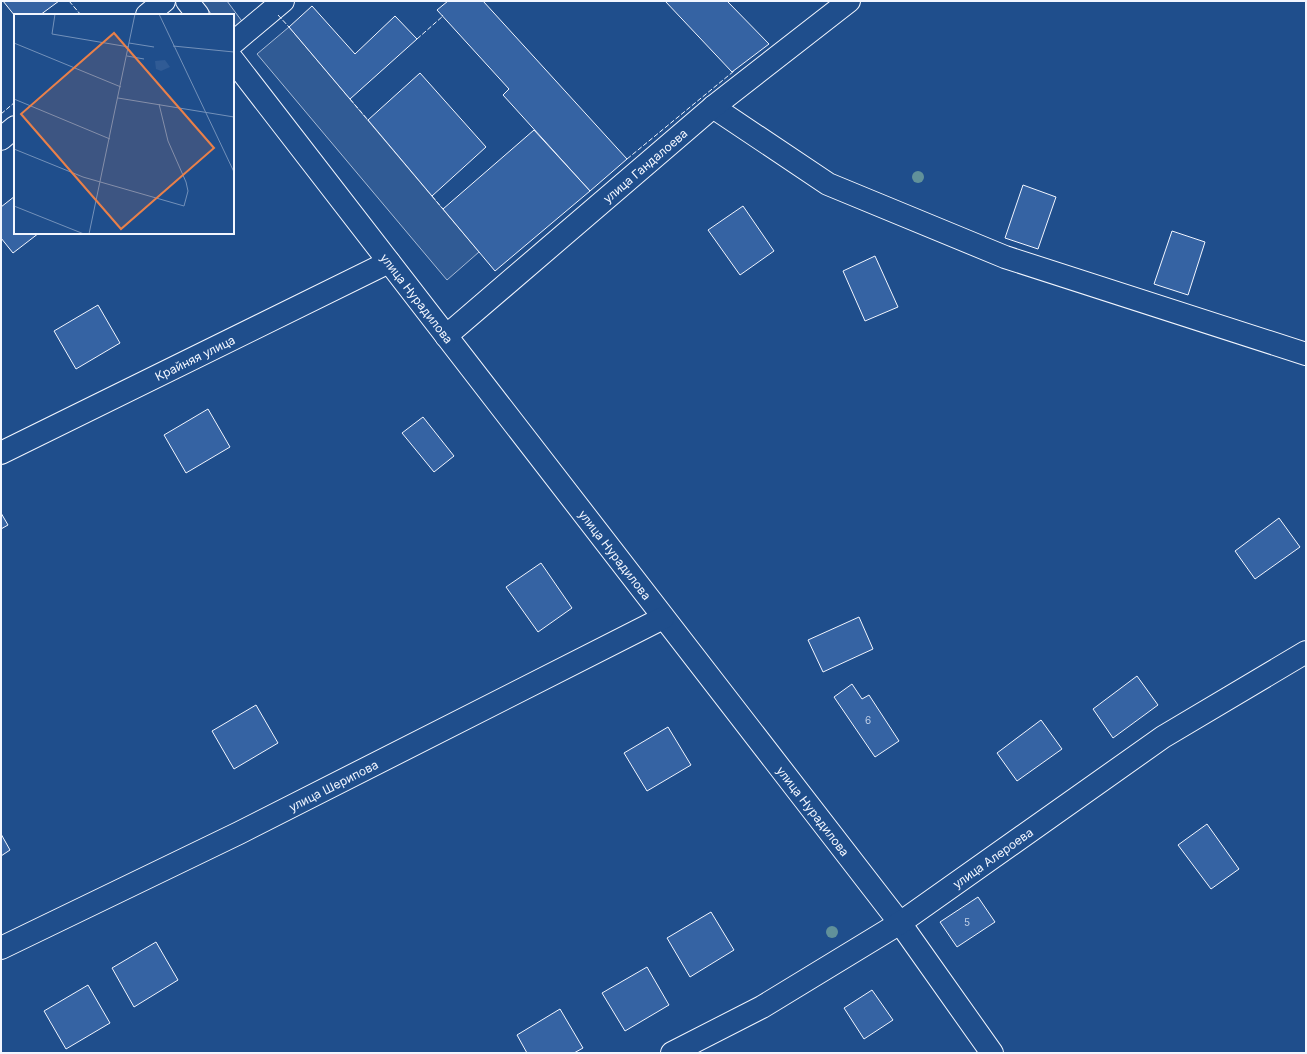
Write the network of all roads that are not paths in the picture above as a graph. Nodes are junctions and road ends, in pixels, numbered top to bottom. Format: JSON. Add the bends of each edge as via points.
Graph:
{"nodes":[{"id":1,"x":164,"y":1,"type":"edge"},
{"id":2,"x":187,"y":1,"type":"edge"},
{"id":3,"x":284,"y":1,"type":"edge"},
{"id":4,"x":849,"y":1,"type":"edge"},
{"id":5,"x":148,"y":14,"type":"edge"},
{"id":6,"x":197,"y":14,"type":"edge"},
{"id":7,"x":234,"y":42,"type":"edge"},
{"id":8,"x":234,"y":61,"type":"edge"},
{"id":9,"x":714,"y":107,"type":"junction"},
{"id":10,"x":14,"y":128,"type":"edge"},
{"id":11,"x":1,"y":139,"type":"edge"},
{"id":12,"x":389,"y":262,"type":"junction"},
{"id":13,"x":446,"y":336,"type":"junction"},
{"id":14,"x":1306,"y":354,"type":"edge"},
{"id":15,"x":1,"y":453,"type":"edge"},
{"id":16,"x":663,"y":618,"type":"junction"},
{"id":17,"x":1306,"y":652,"type":"edge"},
{"id":18,"x":900,"y":923,"type":"junction"},
{"id":19,"x":1,"y":948,"type":"edge"},
{"id":20,"x":672,"y":1053,"type":"edge"},
{"id":21,"x":992,"y":1053,"type":"edge"}],
"edges":[{"from":1,"to":5,"type":"street"},
{"from":2,"to":6,"type":"street"},
{"from":3,"to":7,"type":"street"},
{"from":4,"to":9,"type":"street","name":"улица Гандалоева"},
{"from":8,"to":12,"type":"street","name":"улица Нурадилова"},
{"from":9,"to":13,"type":"street","name":"улица Гандалоева"},
{"from":9,"to":14,"type":"street","via":[[828,184],[1005,257]]},
{"from":10,"to":11,"type":"street"},
{"from":12,"to":13,"type":"street","name":"улица Нурадилова"},
{"from":12,"to":15,"type":"street","name":"Крайняя улица"},
{"from":13,"to":16,"type":"street","name":"улица Нурадилова"},
{"from":16,"to":18,"type":"street","name":"улица Нурадилова"},
{"from":16,"to":19,"type":"street","name":"улица Шерипова","via":[[239,833]]},
{"from":17,"to":18,"type":"street","name":"улица Алероева","via":[[1163,738]]},
{"from":18,"to":20,"type":"street","name":"улица Алероева","via":[[762,1007]]},
{"from":18,"to":21,"type":"street","name":"улица Нурадилова"}]}
